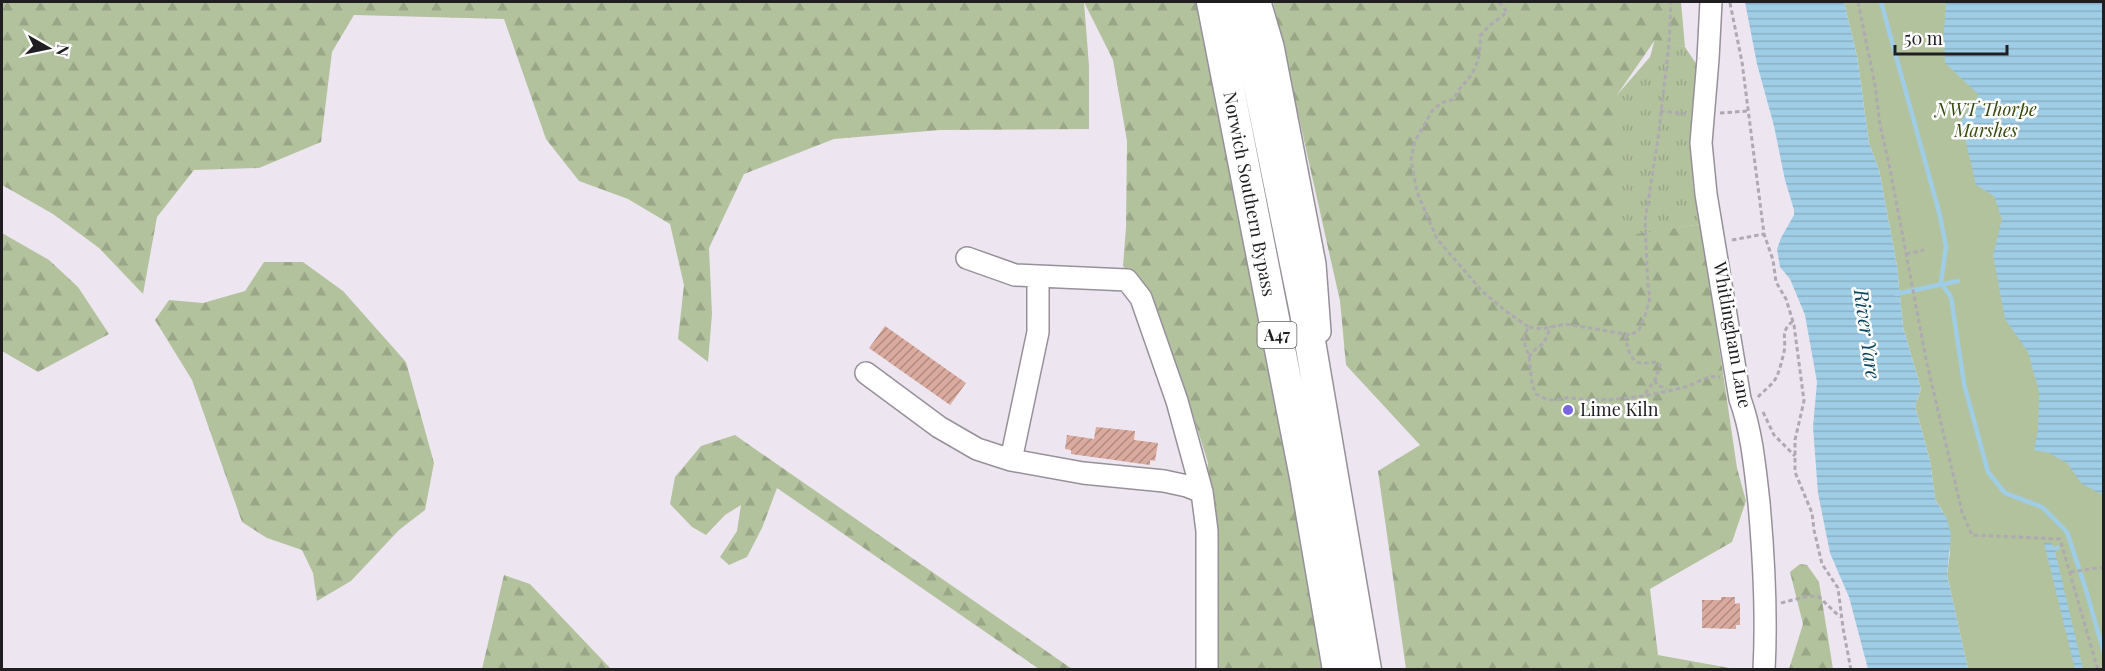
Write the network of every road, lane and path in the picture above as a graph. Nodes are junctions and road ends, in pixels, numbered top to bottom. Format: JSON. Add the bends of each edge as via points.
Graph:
{"nodes":[{"id":1,"x":1212,"y":2,"type":"edge"},
{"id":2,"x":1242,"y":2,"type":"edge"},
{"id":3,"x":1260,"y":2,"type":"edge"},
{"id":4,"x":1498,"y":2,"type":"edge"},
{"id":5,"x":1671,"y":2,"type":"edge"},
{"id":6,"x":1711,"y":2,"type":"edge"},
{"id":7,"x":1730,"y":2,"type":"edge"},
{"id":8,"x":1858,"y":2,"type":"edge"},
{"id":9,"x":1764,"y":234,"type":"junction"},
{"id":10,"x":1715,"y":243,"type":"junction"},
{"id":11,"x":1924,"y":250,"type":"dead end"},
{"id":12,"x":1906,"y":254,"type":"junction"},
{"id":13,"x":966,"y":258,"type":"dead end"},
{"id":14,"x":1038,"y":277,"type":"junction"},
{"id":15,"x":1793,"y":321,"type":"junction"},
{"id":16,"x":1551,"y":326,"type":"junction"},
{"id":17,"x":1529,"y":327,"type":"junction"},
{"id":18,"x":1624,"y":335,"type":"junction"},
{"id":19,"x":1529,"y":357,"type":"junction"},
{"id":20,"x":866,"y":373,"type":"dead end"},
{"id":21,"x":1737,"y":377,"type":"junction"},
{"id":22,"x":1655,"y":380,"type":"junction"},
{"id":23,"x":1671,"y":389,"type":"junction"},
{"id":24,"x":1644,"y":395,"type":"junction"},
{"id":25,"x":1760,"y":403,"type":"dead end"},
{"id":26,"x":1762,"y":410,"type":"dead end"},
{"id":27,"x":1324,"y":420,"type":"junction"},
{"id":28,"x":1795,"y":456,"type":"junction"},
{"id":29,"x":1011,"y":460,"type":"junction"},
{"id":30,"x":1202,"y":492,"type":"junction"},
{"id":31,"x":2103,"y":567,"type":"edge"},
{"id":32,"x":2069,"y":572,"type":"junction"},
{"id":33,"x":1766,"y":607,"type":"junction"},
{"id":34,"x":1842,"y":618,"type":"junction"},
{"id":35,"x":1207,"y":669,"type":"edge"},
{"id":36,"x":1338,"y":669,"type":"edge"},
{"id":37,"x":1366,"y":669,"type":"edge"},
{"id":38,"x":1764,"y":669,"type":"edge"},
{"id":39,"x":1851,"y":669,"type":"edge"},
{"id":40,"x":2098,"y":669,"type":"edge"}],
"edges":[{"from":1,"to":36,"type":"highway","name":"Norwich Southern Bypass","number":"A47","via":[[1305,477]]},
{"from":2,"to":27,"type":"highway","name":"Norwich Southern Bypass","number":"A47"},
{"from":3,"to":27,"type":"street","via":[[1273,46],[1316,264]]},
{"from":4,"to":17,"type":"path","via":[[1507,12],[1480,36],[1481,51],[1467,80],[1454,99],[1432,111],[1419,132],[1411,159],[1417,192],[1437,239],[1483,292]]},
{"from":5,"to":18,"type":"path","via":[[1658,139],[1645,221],[1650,297],[1639,330]]},
{"from":6,"to":10,"type":"street","name":"Whitlingham Lane","via":[[1701,143]]},
{"from":7,"to":9,"type":"path","via":[[1742,62]]},
{"from":8,"to":12,"type":"path"},
{"from":9,"to":10,"type":"path"},
{"from":9,"to":15,"type":"path","via":[[1776,282]]},
{"from":10,"to":21,"type":"street","name":"Whitlingham Lane"},
{"from":11,"to":12,"type":"path"},
{"from":12,"to":32,"type":"path","via":[[1927,364],[1962,512],[1972,535],[2060,539]]},
{"from":13,"to":14,"type":"street","via":[[1015,275]]},
{"from":14,"to":29,"type":"street","via":[[1038,332]]},
{"from":14,"to":30,"type":"street","via":[[1127,280],[1141,298],[1177,401]]},
{"from":15,"to":25,"type":"path","via":[[1786,327],[1777,377],[1757,396]]},
{"from":15,"to":28,"type":"path","via":[[1804,400]]},
{"from":16,"to":17,"type":"path"},
{"from":16,"to":18,"type":"path","via":[[1577,325]]},
{"from":16,"to":19,"type":"path","via":[[1544,343]]},
{"from":17,"to":19,"type":"path","via":[[1524,335]]},
{"from":18,"to":22,"type":"path","via":[[1632,357],[1640,363],[1660,365]]},
{"from":19,"to":24,"type":"path","via":[[1536,394],[1547,399],[1570,397],[1589,401]]},
{"from":20,"to":29,"type":"street","via":[[939,427],[977,449]]},
{"from":21,"to":23,"type":"path","via":[[1709,376]]},
{"from":21,"to":33,"type":"street","name":"Whitlingham Lane","via":[[1756,475]]},
{"from":22,"to":23,"type":"path","via":[[1661,388]]},
{"from":22,"to":24,"type":"path"},
{"from":23,"to":24,"type":"path"},
{"from":26,"to":28,"type":"path","via":[[1774,435]]},
{"from":27,"to":37,"type":"highway","name":"Norwich Southern Bypass","number":"A47"},
{"from":28,"to":34,"type":"path","via":[[1795,472],[1812,513],[1822,564],[1838,588]]},
{"from":29,"to":30,"type":"street","via":[[1083,473],[1164,481]]},
{"from":30,"to":35,"type":"street","via":[[1207,531]]},
{"from":31,"to":32,"type":"path"},
{"from":32,"to":40,"type":"path"},
{"from":33,"to":34,"type":"path","via":[[1818,596]]},
{"from":33,"to":38,"type":"street","name":"Whitlingham Lane"},
{"from":34,"to":39,"type":"path"}]}
